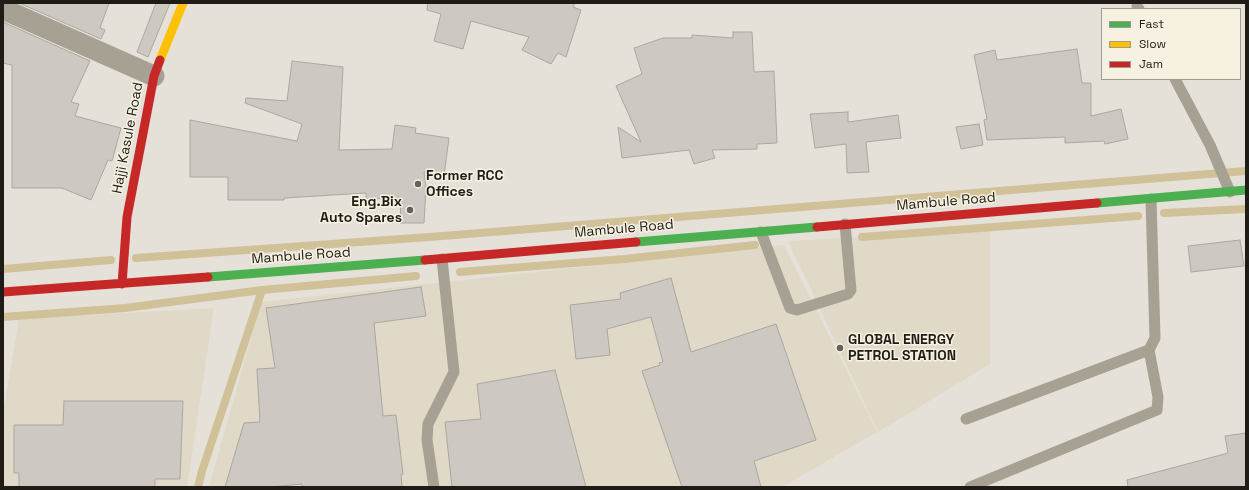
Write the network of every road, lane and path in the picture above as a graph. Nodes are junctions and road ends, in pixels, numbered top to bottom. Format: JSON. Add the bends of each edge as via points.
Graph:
{"nodes":[{"id":1,"x":183,"y":3,"type":"edge"},
{"id":2,"x":3,"y":9,"type":"edge"},
{"id":3,"x":154,"y":76,"type":"junction"},
{"id":4,"x":1176,"y":80,"type":"edge"},
{"id":5,"x":1246,"y":190,"type":"edge"},
{"id":6,"x":1230,"y":192,"type":"junction"},
{"id":7,"x":1151,"y":198,"type":"junction"},
{"id":8,"x":845,"y":224,"type":"junction"},
{"id":9,"x":761,"y":232,"type":"junction"},
{"id":10,"x":442,"y":259,"type":"junction"},
{"id":11,"x":122,"y":284,"type":"junction"},
{"id":12,"x":3,"y":292,"type":"edge"},
{"id":13,"x":1149,"y":350,"type":"junction"},
{"id":14,"x":966,"y":419,"type":"dead end"},
{"id":15,"x":434,"y":487,"type":"edge"},
{"id":16,"x":970,"y":487,"type":"edge"}],
"edges":[{"from":1,"to":3,"type":"street","name":"Hajji Kasule Road"},
{"from":2,"to":3,"type":"street"},
{"from":3,"to":11,"type":"street","name":"Hajji Kasule Road","via":[[127,217]]},
{"from":4,"to":6,"type":"lane","via":[[1210,145]]},
{"from":5,"to":6,"type":"street","name":"Mambule Road"},
{"from":6,"to":7,"type":"street","name":"Mambule Road"},
{"from":7,"to":8,"type":"street","name":"Mambule Road"},
{"from":7,"to":13,"type":"lane","via":[[1154,338]]},
{"from":8,"to":9,"type":"street","name":"Mambule Road"},
{"from":8,"to":9,"type":"lane","via":[[851,290],[848,294],[797,310],[790,308]]},
{"from":9,"to":10,"type":"street","name":"Mambule Road"},
{"from":10,"to":11,"type":"street","name":"Mambule Road"},
{"from":10,"to":15,"type":"lane","via":[[454,372],[428,424]]},
{"from":11,"to":12,"type":"street","name":"Mambule Road"},
{"from":13,"to":14,"type":"lane"},
{"from":13,"to":16,"type":"lane","via":[[1158,397],[1157,410]]}]}
